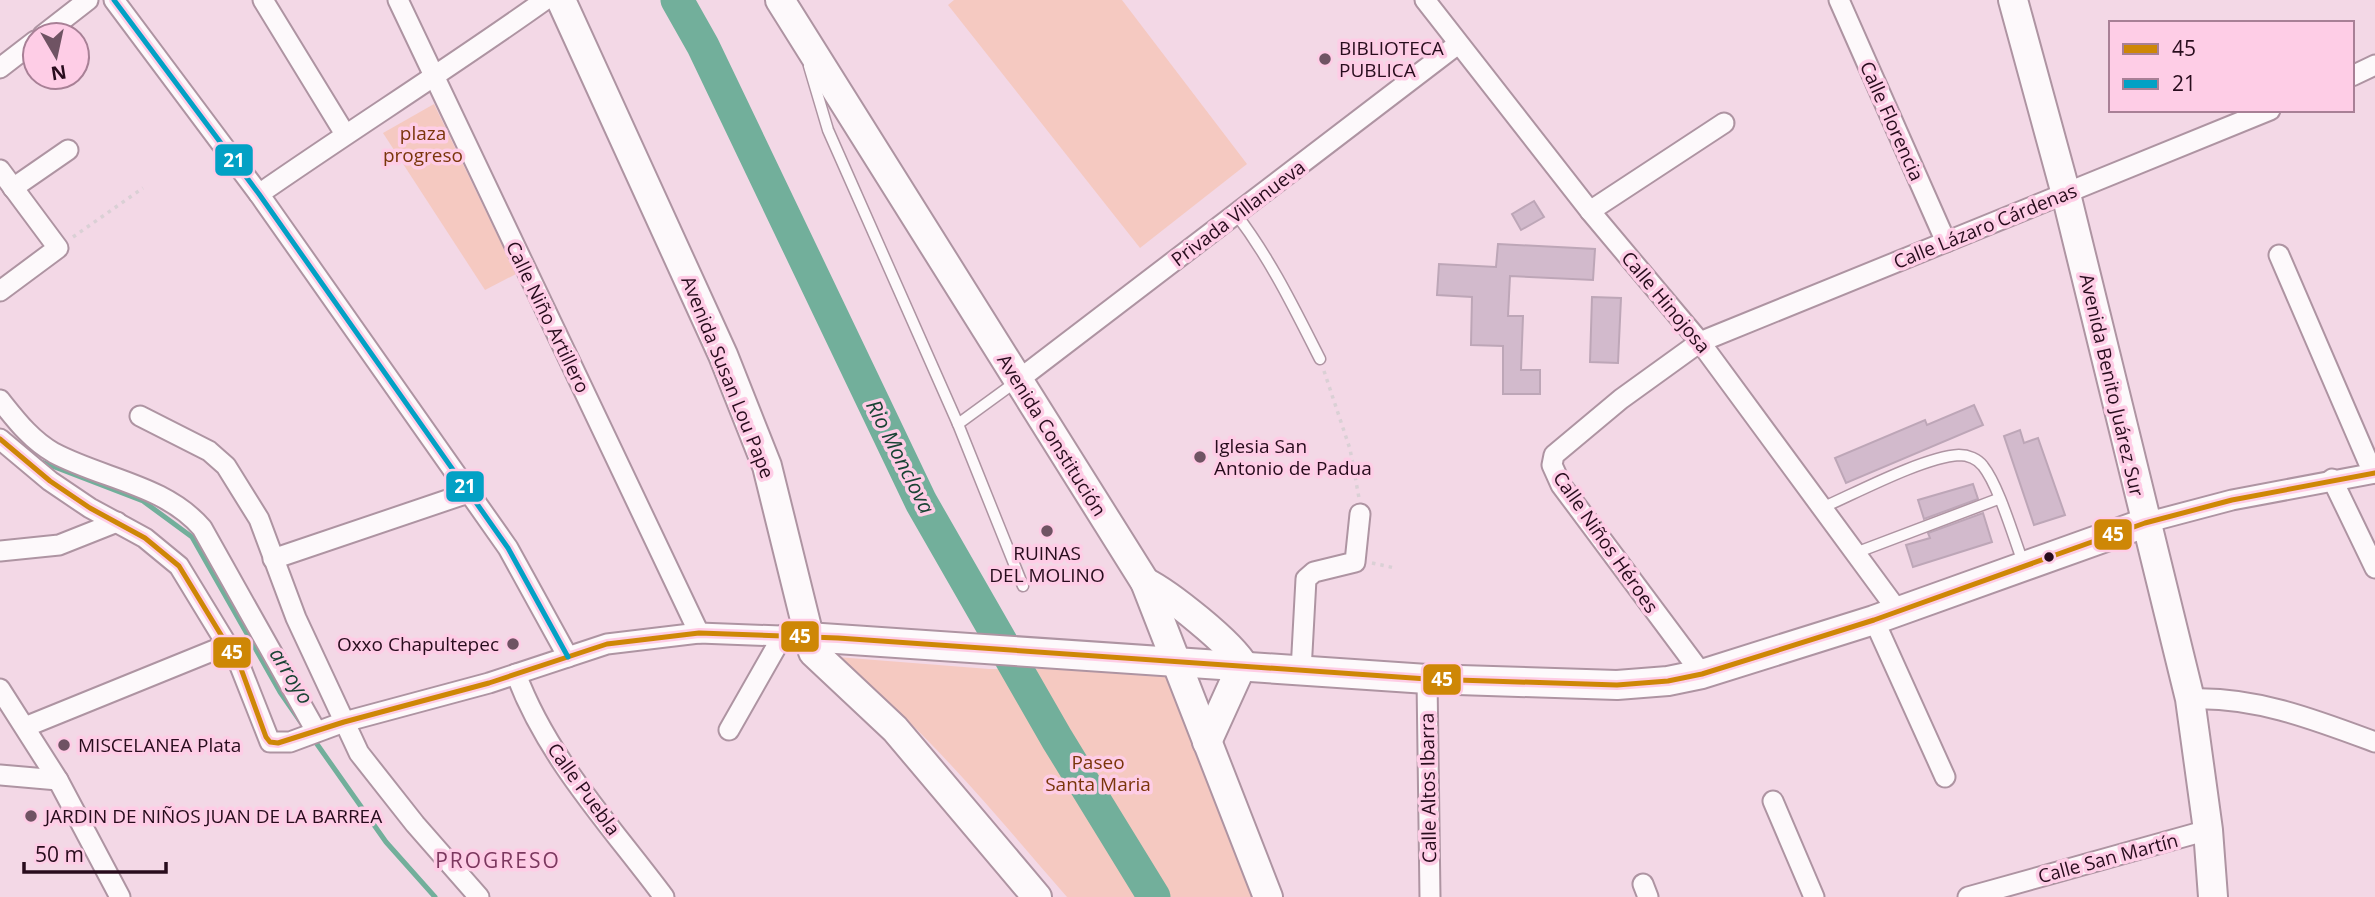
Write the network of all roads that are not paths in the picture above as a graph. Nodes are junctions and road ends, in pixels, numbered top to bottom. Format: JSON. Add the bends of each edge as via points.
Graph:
{"nodes":[{"id":1,"x":88,"y":0,"type":"edge"},
{"id":2,"x":114,"y":0,"type":"edge"},
{"id":3,"x":263,"y":0,"type":"edge"},
{"id":4,"x":398,"y":0,"type":"edge"},
{"id":5,"x":545,"y":0,"type":"edge"},
{"id":6,"x":561,"y":0,"type":"edge"},
{"id":7,"x":780,"y":0,"type":"edge"},
{"id":8,"x":1425,"y":0,"type":"edge"},
{"id":9,"x":1839,"y":0,"type":"edge"},
{"id":10,"x":2014,"y":0,"type":"edge"},
{"id":11,"x":61,"y":21,"type":"edge"},
{"id":12,"x":797,"y":29,"type":"junction"},
{"id":13,"x":1458,"y":44,"type":"junction"},
{"id":14,"x":21,"y":52,"type":"edge"},
{"id":15,"x":2375,"y":65,"type":"edge"},
{"id":16,"x":0,"y":68,"type":"edge"},
{"id":17,"x":2354,"y":75,"type":"edge"},
{"id":18,"x":434,"y":79,"type":"junction"},
{"id":19,"x":2265,"y":112,"type":"edge"},
{"id":20,"x":1724,"y":123,"type":"dead end"},
{"id":21,"x":345,"y":134,"type":"junction"},
{"id":22,"x":68,"y":150,"type":"dead end"},
{"id":23,"x":0,"y":170,"type":"edge"},
{"id":24,"x":13,"y":188,"type":"junction"},
{"id":25,"x":259,"y":194,"type":"junction"},
{"id":26,"x":2066,"y":194,"type":"junction"},
{"id":27,"x":1590,"y":211,"type":"junction"},
{"id":28,"x":1236,"y":214,"type":"junction"},
{"id":29,"x":1946,"y":242,"type":"junction"},
{"id":30,"x":2279,"y":255,"type":"dead end"},
{"id":31,"x":0,"y":291,"type":"edge"},
{"id":32,"x":1700,"y":342,"type":"junction"},
{"id":33,"x":1320,"y":359,"type":"road end"},
{"id":34,"x":1017,"y":381,"type":"junction"},
{"id":35,"x":0,"y":400,"type":"edge"},
{"id":36,"x":140,"y":416,"type":"dead end"},
{"id":37,"x":958,"y":424,"type":"junction"},
{"id":38,"x":2,"y":445,"type":"edge"},
{"id":39,"x":2374,"y":473,"type":"edge"},
{"id":40,"x":2332,"y":480,"type":"junction"},
{"id":41,"x":468,"y":493,"type":"junction"},
{"id":42,"x":1998,"y":499,"type":"junction"},
{"id":43,"x":1824,"y":507,"type":"junction"},
{"id":44,"x":1360,"y":514,"type":"road end"},
{"id":45,"x":117,"y":523,"type":"junction"},
{"id":46,"x":2145,"y":523,"type":"junction"},
{"id":47,"x":0,"y":551,"type":"edge"},
{"id":48,"x":1857,"y":552,"type":"junction"},
{"id":49,"x":273,"y":559,"type":"junction"},
{"id":50,"x":2024,"y":566,"type":"junction"},
{"id":51,"x":2375,"y":568,"type":"edge"},
{"id":52,"x":1144,"y":582,"type":"junction"},
{"id":53,"x":1023,"y":586,"type":"dead end"},
{"id":54,"x":1886,"y":616,"type":"junction"},
{"id":55,"x":699,"y":633,"type":"junction"},
{"id":56,"x":795,"y":636,"type":"junction"},
{"id":57,"x":228,"y":645,"type":"junction"},
{"id":58,"x":568,"y":657,"type":"junction"},
{"id":59,"x":1174,"y":660,"type":"junction"},
{"id":60,"x":1243,"y":666,"type":"junction"},
{"id":61,"x":1301,"y":671,"type":"junction"},
{"id":62,"x":516,"y":674,"type":"junction"},
{"id":63,"x":1702,"y":674,"type":"junction"},
{"id":64,"x":1427,"y":679,"type":"junction"},
{"id":65,"x":0,"y":689,"type":"edge"},
{"id":66,"x":2190,"y":699,"type":"junction"},
{"id":67,"x":344,"y":722,"type":"junction"},
{"id":68,"x":25,"y":727,"type":"junction"},
{"id":69,"x":729,"y":730,"type":"dead end"},
{"id":70,"x":316,"y":731,"type":"junction"},
{"id":71,"x":1207,"y":742,"type":"junction"},
{"id":72,"x":2375,"y":742,"type":"edge"},
{"id":73,"x":0,"y":775,"type":"edge"},
{"id":74,"x":1945,"y":777,"type":"dead end"},
{"id":75,"x":58,"y":780,"type":"junction"},
{"id":76,"x":1773,"y":801,"type":"dead end"},
{"id":77,"x":2208,"y":830,"type":"junction"},
{"id":78,"x":120,"y":897,"type":"edge"},
{"id":79,"x":480,"y":897,"type":"edge"},
{"id":80,"x":664,"y":897,"type":"edge"},
{"id":81,"x":1037,"y":897,"type":"edge"},
{"id":82,"x":1268,"y":897,"type":"edge"},
{"id":83,"x":1430,"y":897,"type":"edge"},
{"id":84,"x":1814,"y":897,"type":"edge"},
{"id":85,"x":1968,"y":897,"type":"edge"},
{"id":86,"x":2213,"y":897,"type":"edge"}],
"edges":[{"from":1,"to":11,"type":"street"},
{"from":2,"to":25,"type":"street"},
{"from":3,"to":21,"type":"street"},
{"from":4,"to":18,"type":"street","name":"Calle Niño Artillero"},
{"from":5,"to":18,"type":"street"},
{"from":6,"to":56,"type":"street","name":"Avenida Susan Lou Pape","via":[[713,332],[766,466]]},
{"from":7,"to":12,"type":"street","name":"Avenida Constitución"},
{"from":8,"to":13,"type":"street","name":"Calle Hinojosa"},
{"from":9,"to":29,"type":"street","name":"Calle Florencia"},
{"from":10,"to":26,"type":"street","name":"Avenida Benito Juárez Sur"},
{"from":12,"to":34,"type":"street","name":"Avenida Constitución"},
{"from":12,"to":37,"type":"lane","via":[[828,130]]},
{"from":13,"to":27,"type":"street","name":"Calle Hinojosa"},
{"from":13,"to":28,"type":"street","name":"Privada Villanueva"},
{"from":14,"to":16,"type":"street"},
{"from":15,"to":17,"type":"street"},
{"from":18,"to":21,"type":"street"},
{"from":18,"to":55,"type":"street","name":"Calle Niño Artillero"},
{"from":19,"to":26,"type":"street","name":"Calle Lázaro Cárdenas"},
{"from":20,"to":27,"type":"street"},
{"from":21,"to":25,"type":"street"},
{"from":22,"to":24,"type":"street"},
{"from":23,"to":24,"type":"street"},
{"from":24,"to":31,"type":"street","via":[[58,248]]},
{"from":25,"to":41,"type":"street"},
{"from":26,"to":29,"type":"street","name":"Calle Lázaro Cárdenas"},
{"from":26,"to":46,"type":"street","name":"Avenida Benito Juárez Sur"},
{"from":27,"to":32,"type":"street","name":"Calle Hinojosa"},
{"from":28,"to":33,"type":"lane","via":[[1289,293]]},
{"from":28,"to":34,"type":"street","name":"Privada Villanueva"},
{"from":29,"to":32,"type":"street","name":"Calle Lázaro Cárdenas"},
{"from":30,"to":39,"type":"street"},
{"from":32,"to":43,"type":"street","name":"Calle Hinojosa"},
{"from":32,"to":63,"type":"street","name":"Calle Niños Héroes","via":[[1621,399],[1551,460],[1561,485]]},
{"from":34,"to":37,"type":"lane"},
{"from":34,"to":52,"type":"street","name":"Avenida Constitución"},
{"from":35,"to":70,"type":"street","via":[[25,430],[55,453],[169,500],[190,514]]},
{"from":36,"to":49,"type":"street","via":[[209,451],[226,466],[259,519]]},
{"from":37,"to":53,"type":"lane"},
{"from":38,"to":45,"type":"street"},
{"from":39,"to":40,"type":"street"},
{"from":40,"to":46,"type":"street"},
{"from":40,"to":51,"type":"street"},
{"from":41,"to":49,"type":"street"},
{"from":41,"to":58,"type":"street","via":[[508,548]]},
{"from":42,"to":43,"type":"lane","via":[[1983,466],[1973,457],[1959,455]]},
{"from":42,"to":48,"type":"lane"},
{"from":42,"to":50,"type":"lane"},
{"from":43,"to":48,"type":"street","name":"Calle Hinojosa"},
{"from":44,"to":61,"type":"street","via":[[1357,559],[1348,566],[1314,572],[1306,579]]},
{"from":45,"to":47,"type":"street","via":[[59,545]]},
{"from":45,"to":57,"type":"street","via":[[168,554],[179,566]]},
{"from":46,"to":50,"type":"street"},
{"from":46,"to":66,"type":"street","name":"Avenida Benito Juárez Sur"},
{"from":48,"to":54,"type":"street","name":"Calle Hinojosa"},
{"from":49,"to":67,"type":"street"},
{"from":50,"to":54,"type":"street"},
{"from":52,"to":59,"type":"street","name":"Avenida Constitución"},
{"from":52,"to":60,"type":"street","via":[[1167,593],[1235,652]]},
{"from":54,"to":63,"type":"street"},
{"from":54,"to":74,"type":"street","name":"Calle Hinojosa"},
{"from":55,"to":56,"type":"street"},
{"from":55,"to":58,"type":"street","via":[[607,644]]},
{"from":56,"to":59,"type":"street"},
{"from":56,"to":69,"type":"street"},
{"from":56,"to":81,"type":"street","name":"Avenida Susan Lou Pape","via":[[895,729]]},
{"from":57,"to":68,"type":"street"},
{"from":57,"to":70,"type":"street","via":[[249,684],[270,742],[290,741]]},
{"from":58,"to":62,"type":"street"},
{"from":59,"to":60,"type":"street"},
{"from":59,"to":71,"type":"street","name":"Avenida Constitución"},
{"from":60,"to":61,"type":"street"},
{"from":60,"to":71,"type":"street"},
{"from":61,"to":64,"type":"street"},
{"from":62,"to":67,"type":"street"},
{"from":62,"to":80,"type":"street","name":"Calle Puebla","via":[[528,708],[556,755]]},
{"from":63,"to":64,"type":"street","via":[[1617,685]]},
{"from":64,"to":83,"type":"street","name":"Calle Altos Ibarra"},
{"from":65,"to":68,"type":"street"},
{"from":66,"to":72,"type":"street","via":[[2258,704]]},
{"from":66,"to":77,"type":"street","name":"Avenida Benito Juárez Sur"},
{"from":67,"to":70,"type":"street"},
{"from":67,"to":79,"type":"street","via":[[371,771]]},
{"from":68,"to":75,"type":"street"},
{"from":71,"to":82,"type":"street","name":"Avenida Constitución"},
{"from":73,"to":75,"type":"street"},
{"from":75,"to":78,"type":"street"},
{"from":76,"to":84,"type":"street"},
{"from":77,"to":85,"type":"street","name":"Calle San Martín"},
{"from":77,"to":86,"type":"street","name":"Avenida Benito Juárez Sur"}]}
